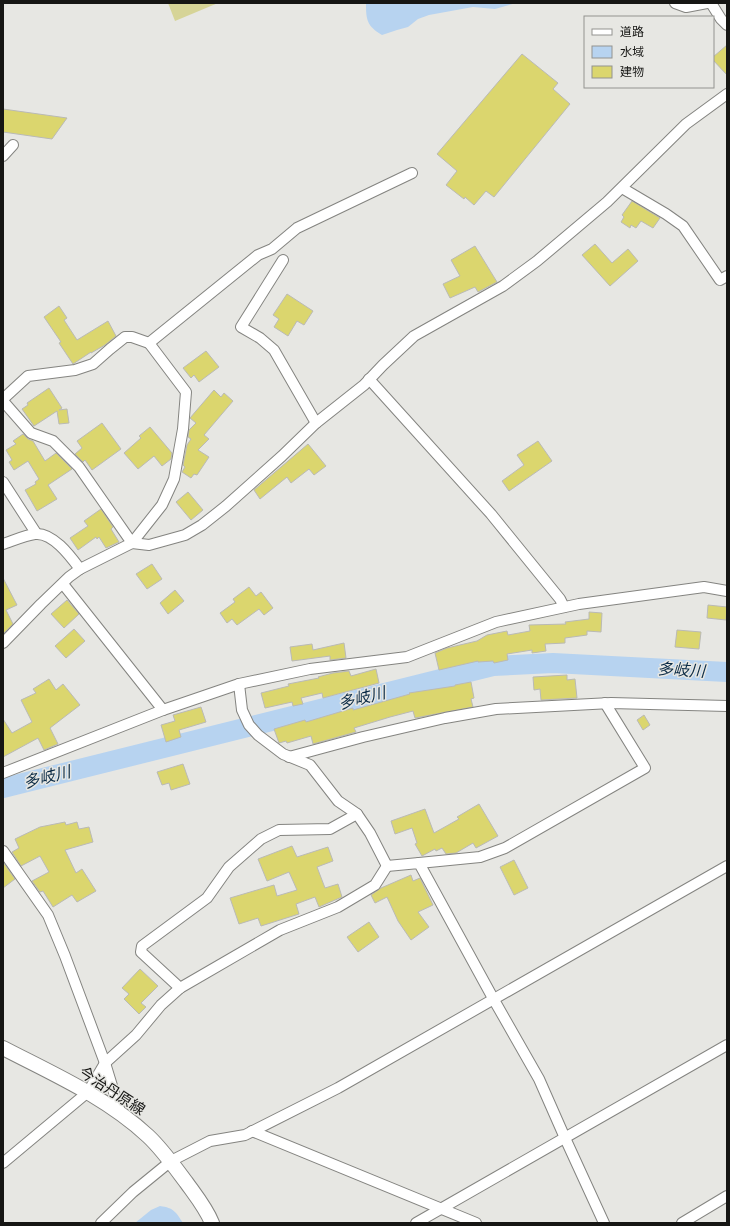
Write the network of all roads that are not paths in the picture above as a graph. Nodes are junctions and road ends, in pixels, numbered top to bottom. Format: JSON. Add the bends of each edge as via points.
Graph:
{"nodes":[{"id":1,"x":675,"y":3,"type":"edge"},
{"id":2,"x":707,"y":3,"type":"edge"},
{"id":3,"x":712,"y":3,"type":"edge"},
{"id":4,"x":727,"y":25,"type":"edge"},
{"id":5,"x":727,"y":94,"type":"edge"},
{"id":6,"x":13,"y":144,"type":"dead end"},
{"id":7,"x":3,"y":156,"type":"edge"},
{"id":8,"x":412,"y":173,"type":"dead end"},
{"id":9,"x":622,"y":188,"type":"junction"},
{"id":10,"x":283,"y":260,"type":"dead end"},
{"id":11,"x":727,"y":276,"type":"edge"},
{"id":12,"x":149,"y":343,"type":"junction"},
{"id":13,"x":369,"y":379,"type":"junction"},
{"id":14,"x":3,"y":400,"type":"edge"},
{"id":15,"x":316,"y":423,"type":"junction"},
{"id":16,"x":3,"y":482,"type":"edge"},
{"id":17,"x":36,"y":533,"type":"junction"},
{"id":18,"x":132,"y":543,"type":"junction"},
{"id":19,"x":3,"y":544,"type":"edge"},
{"id":20,"x":80,"y":569,"type":"junction"},
{"id":21,"x":63,"y":584,"type":"junction"},
{"id":22,"x":727,"y":591,"type":"edge"},
{"id":23,"x":564,"y":607,"type":"junction"},
{"id":24,"x":3,"y":643,"type":"edge"},
{"id":25,"x":239,"y":684,"type":"junction"},
{"id":26,"x":605,"y":703,"type":"junction"},
{"id":27,"x":727,"y":706,"type":"edge"},
{"id":28,"x":162,"y":710,"type":"junction"},
{"id":29,"x":289,"y":757,"type":"junction"},
{"id":30,"x":3,"y":773,"type":"edge"},
{"id":31,"x":357,"y":814,"type":"junction"},
{"id":32,"x":3,"y":851,"type":"edge"},
{"id":33,"x":419,"y":863,"type":"junction"},
{"id":34,"x":387,"y":866,"type":"junction"},
{"id":35,"x":727,"y":866,"type":"edge"},
{"id":36,"x":180,"y":988,"type":"junction"},
{"id":37,"x":494,"y":1000,"type":"junction"},
{"id":38,"x":727,"y":1045,"type":"edge"},
{"id":39,"x":3,"y":1048,"type":"edge"},
{"id":40,"x":105,"y":1063,"type":"junction"},
{"id":41,"x":88,"y":1092,"type":"junction"},
{"id":42,"x":120,"y":1112,"type":"junction"},
{"id":43,"x":252,"y":1131,"type":"junction"},
{"id":44,"x":565,"y":1138,"type":"junction"},
{"id":45,"x":171,"y":1161,"type":"junction"},
{"id":46,"x":3,"y":1163,"type":"edge"},
{"id":47,"x":727,"y":1196,"type":"edge"},
{"id":48,"x":441,"y":1209,"type":"junction"},
{"id":49,"x":101,"y":1223,"type":"edge"},
{"id":50,"x":212,"y":1223,"type":"edge"},
{"id":51,"x":416,"y":1223,"type":"edge"},
{"id":52,"x":476,"y":1223,"type":"edge"},
{"id":53,"x":604,"y":1223,"type":"edge"},
{"id":54,"x":682,"y":1223,"type":"edge"}],
"edges":[{"from":1,"to":2,"type":"street","via":[[686,7]]},
{"from":3,"to":4,"type":"street"},
{"from":5,"to":9,"type":"street","via":[[686,124]]},
{"from":6,"to":7,"type":"street"},
{"from":8,"to":12,"type":"street","via":[[297,228],[272,249],[258,255]]},
{"from":9,"to":11,"type":"street","via":[[682,226],[720,280]]},
{"from":9,"to":13,"type":"street","via":[[537,261],[503,286],[414,336]]},
{"from":10,"to":15,"type":"street","via":[[241,327],[274,350]]},
{"from":12,"to":14,"type":"street","via":[[125,337],[93,364],[75,370],[28,376]]},
{"from":12,"to":18,"type":"street","via":[[186,392],[183,429],[174,480],[162,505]]},
{"from":13,"to":15,"type":"street"},
{"from":13,"to":23,"type":"street","via":[[491,514],[560,598]]},
{"from":14,"to":18,"type":"street","via":[[31,433],[53,441],[79,467]]},
{"from":15,"to":18,"type":"street","via":[[202,525],[185,535],[149,545]]},
{"from":16,"to":17,"type":"street"},
{"from":17,"to":19,"type":"street"},
{"from":17,"to":20,"type":"street","via":[[59,543]]},
{"from":18,"to":20,"type":"street"},
{"from":20,"to":21,"type":"street"},
{"from":21,"to":24,"type":"street"},
{"from":21,"to":28,"type":"street"},
{"from":22,"to":23,"type":"street","via":[[704,587]]},
{"from":23,"to":25,"type":"street","via":[[496,622],[407,657],[310,669]]},
{"from":25,"to":28,"type":"street"},
{"from":25,"to":29,"type":"street","via":[[242,710],[249,725],[258,735]]},
{"from":26,"to":27,"type":"street"},
{"from":26,"to":29,"type":"street","via":[[496,709],[363,737]]},
{"from":26,"to":33,"type":"street","via":[[645,768],[505,848],[480,857]]},
{"from":28,"to":30,"type":"street"},
{"from":29,"to":31,"type":"street","via":[[310,765],[338,801]]},
{"from":31,"to":34,"type":"street"},
{"from":31,"to":36,"type":"street","via":[[330,829],[279,830],[261,839],[230,867],[207,898],[142,946],[141,952]]},
{"from":32,"to":40,"type":"street","via":[[48,915]]},
{"from":33,"to":34,"type":"street"},
{"from":33,"to":37,"type":"street"},
{"from":34,"to":36,"type":"street","via":[[375,885],[369,889],[338,907],[280,930]]},
{"from":35,"to":37,"type":"street"},
{"from":36,"to":40,"type":"street","via":[[161,1005],[136,1035]]},
{"from":37,"to":43,"type":"street","via":[[338,1088]]},
{"from":37,"to":44,"type":"street","via":[[539,1079]]},
{"from":38,"to":44,"type":"street"},
{"from":39,"to":41,"type":"main road","name":"今治丹原線"},
{"from":40,"to":41,"type":"street"},
{"from":40,"to":42,"type":"street"},
{"from":41,"to":42,"type":"main road","name":"今治丹原線"},
{"from":41,"to":46,"type":"street"},
{"from":42,"to":45,"type":"main road","name":"今治丹原線","via":[[148,1136]]},
{"from":43,"to":45,"type":"street","via":[[245,1135],[210,1141]]},
{"from":43,"to":48,"type":"street"},
{"from":44,"to":48,"type":"street"},
{"from":44,"to":53,"type":"street"},
{"from":45,"to":49,"type":"street"},
{"from":45,"to":50,"type":"main road","name":"今治丹原線"},
{"from":47,"to":54,"type":"street"},
{"from":48,"to":51,"type":"street"},
{"from":48,"to":52,"type":"street"}]}
